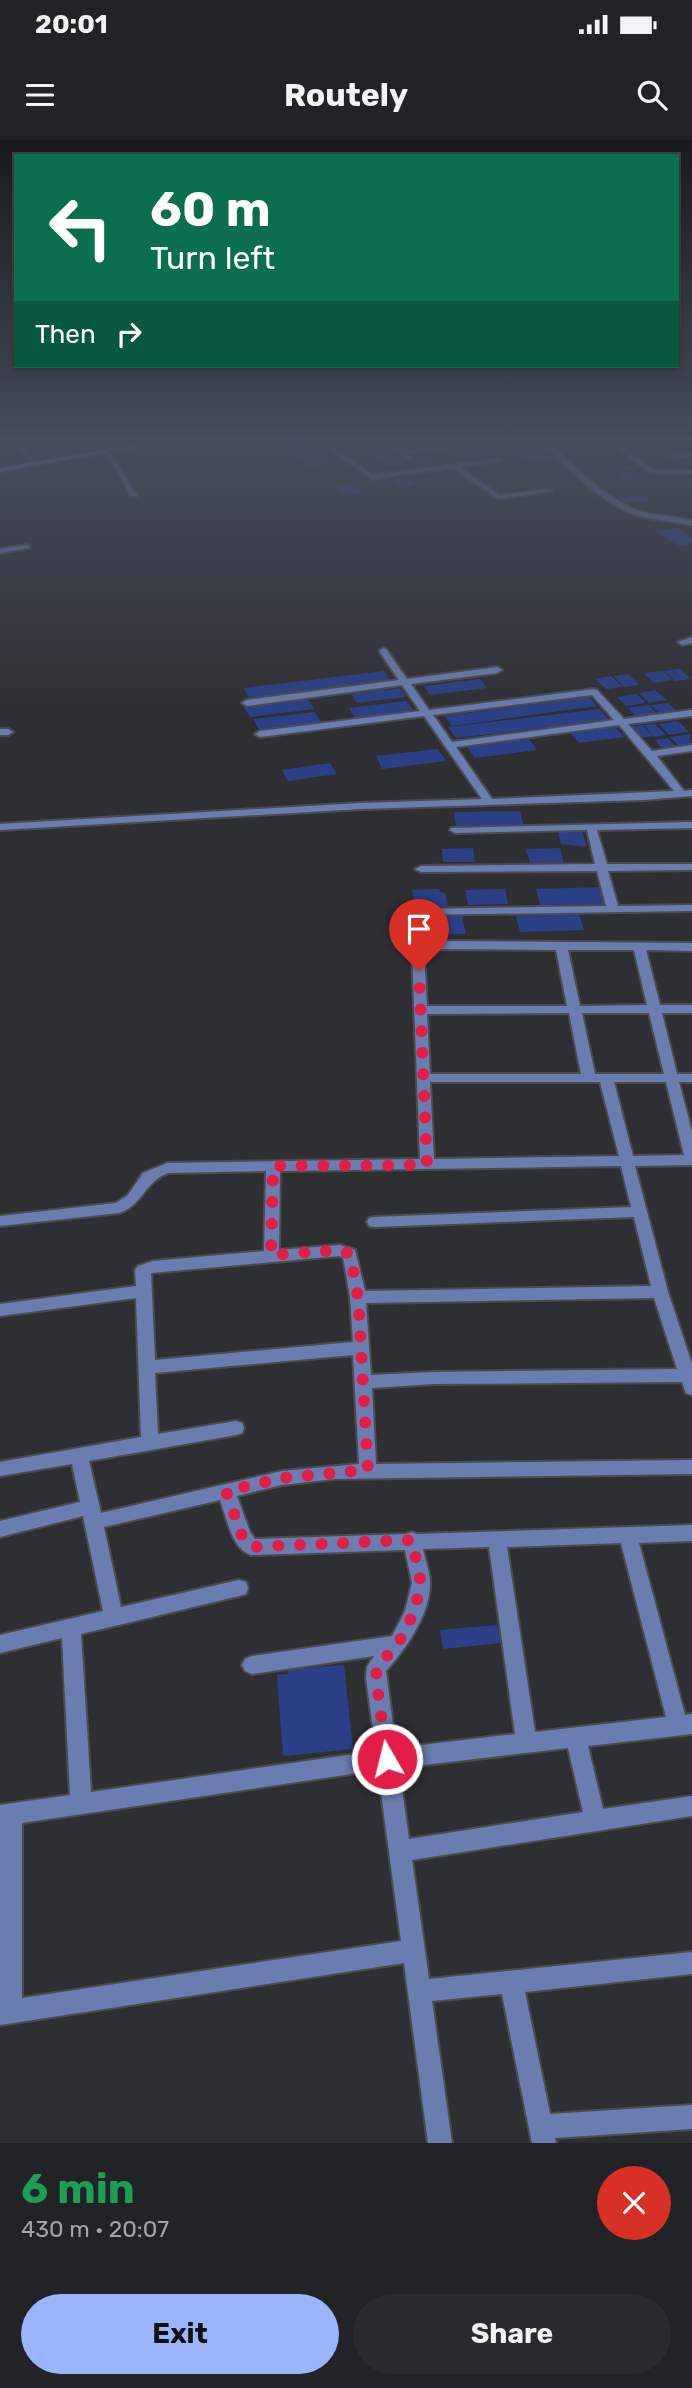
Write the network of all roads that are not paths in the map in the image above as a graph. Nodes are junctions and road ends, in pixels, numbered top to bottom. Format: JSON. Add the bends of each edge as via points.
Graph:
{"nodes":[{"id":1,"x":27,"y":547,"type":"dead end"},
{"id":2,"x":0,"y":551,"type":"edge"},
{"id":3,"x":383,"y":651,"type":"dead end"},
{"id":4,"x":497,"y":670,"type":"dead end"},
{"id":5,"x":404,"y":682,"type":"junction"},
{"id":6,"x":247,"y":703,"type":"dead end"},
{"id":7,"x":425,"y":712,"type":"junction"},
{"id":8,"x":692,"y":713,"type":"edge"},
{"id":9,"x":622,"y":722,"type":"junction"},
{"id":10,"x":260,"y":734,"type":"dead end"},
{"id":11,"x":447,"y":745,"type":"junction"},
{"id":12,"x":692,"y":748,"type":"edge"},
{"id":13,"x":650,"y":754,"type":"junction"},
{"id":14,"x":686,"y":793,"type":"edge"},
{"id":15,"x":490,"y":803,"type":"junction"},
{"id":16,"x":692,"y":825,"type":"edge"},
{"id":17,"x":0,"y":827,"type":"edge"},
{"id":18,"x":591,"y":827,"type":"junction"},
{"id":19,"x":455,"y":831,"type":"dead end"},
{"id":20,"x":692,"y":867,"type":"edge"},
{"id":21,"x":421,"y":869,"type":"dead end"},
{"id":22,"x":602,"y":869,"type":"junction"},
{"id":23,"x":692,"y":908,"type":"edge"},
{"id":24,"x":613,"y":909,"type":"junction"},
{"id":25,"x":412,"y":912,"type":"dead end"},
{"id":26,"x":561,"y":946,"type":"junction"},
{"id":27,"x":639,"y":947,"type":"junction"},
{"id":28,"x":692,"y":947,"type":"edge"},
{"id":29,"x":575,"y":1008,"type":"junction"},
{"id":30,"x":654,"y":1009,"type":"junction"},
{"id":31,"x":692,"y":1009,"type":"edge"},
{"id":32,"x":420,"y":1010,"type":"junction"},
{"id":33,"x":423,"y":1078,"type":"junction"},
{"id":34,"x":589,"y":1078,"type":"junction"},
{"id":35,"x":606,"y":1078,"type":"junction"},
{"id":36,"x":671,"y":1078,"type":"junction"},
{"id":37,"x":692,"y":1078,"type":"edge"},
{"id":38,"x":692,"y":1160,"type":"edge"},
{"id":39,"x":627,"y":1162,"type":"junction"},
{"id":40,"x":427,"y":1165,"type":"junction"},
{"id":41,"x":273,"y":1166,"type":"junction"},
{"id":42,"x":639,"y":1212,"type":"junction"},
{"id":43,"x":0,"y":1221,"type":"edge"},
{"id":44,"x":374,"y":1222,"type":"dead end"},
{"id":45,"x":271,"y":1255,"type":"junction"},
{"id":46,"x":142,"y":1291,"type":"junction"},
{"id":47,"x":660,"y":1293,"type":"junction"},
{"id":48,"x":358,"y":1297,"type":"junction"},
{"id":49,"x":0,"y":1310,"type":"edge"},
{"id":50,"x":361,"y":1348,"type":"junction"},
{"id":51,"x":146,"y":1367,"type":"junction"},
{"id":52,"x":363,"y":1382,"type":"junction"},
{"id":53,"x":689,"y":1382,"type":"edge"},
{"id":54,"x":236,"y":1428,"type":"dead end"},
{"id":55,"x":149,"y":1442,"type":"junction"},
{"id":56,"x":79,"y":1454,"type":"junction"},
{"id":57,"x":692,"y":1467,"type":"edge"},
{"id":58,"x":0,"y":1469,"type":"edge"},
{"id":59,"x":368,"y":1470,"type":"junction"},
{"id":60,"x":226,"y":1491,"type":"junction"},
{"id":61,"x":92,"y":1514,"type":"junction"},
{"id":62,"x":0,"y":1530,"type":"edge"},
{"id":63,"x":692,"y":1533,"type":"edge"},
{"id":64,"x":628,"y":1535,"type":"junction"},
{"id":65,"x":497,"y":1538,"type":"junction"},
{"id":66,"x":412,"y":1540,"type":"junction"},
{"id":67,"x":239,"y":1588,"type":"dead end"},
{"id":68,"x":114,"y":1618,"type":"junction"},
{"id":69,"x":71,"y":1628,"type":"junction"},
{"id":70,"x":0,"y":1644,"type":"edge"},
{"id":71,"x":398,"y":1644,"type":"junction"},
{"id":72,"x":252,"y":1665,"type":"dead end"},
{"id":73,"x":685,"y":1725,"type":"edge"},
{"id":74,"x":576,"y":1737,"type":"junction"},
{"id":75,"x":526,"y":1743,"type":"junction"},
{"id":76,"x":387,"y":1759,"type":"junction"},
{"id":77,"x":81,"y":1804,"type":"junction"},
{"id":78,"x":692,"y":1806,"type":"edge"},
{"id":79,"x":6,"y":1815,"type":"edge"},
{"id":80,"x":595,"y":1821,"type":"junction"},
{"id":81,"x":399,"y":1852,"type":"junction"},
{"id":82,"x":413,"y":1950,"type":"junction"},
{"id":83,"x":692,"y":1963,"type":"edge"},
{"id":84,"x":512,"y":1981,"type":"junction"},
{"id":85,"x":421,"y":1990,"type":"junction"},
{"id":86,"x":5,"y":2012,"type":"edge"},
{"id":87,"x":692,"y":2117,"type":"edge"},
{"id":88,"x":542,"y":2135,"type":"edge"},
{"id":89,"x":440,"y":2143,"type":"edge"}],
"edges":[{"from":1,"to":2,"type":"lane"},
{"from":3,"to":5,"type":"street"},
{"from":4,"to":5,"type":"street"},
{"from":5,"to":6,"type":"street"},
{"from":5,"to":7,"type":"street"},
{"from":7,"to":9,"type":"street","via":[[594,692]]},
{"from":7,"to":10,"type":"street"},
{"from":7,"to":11,"type":"street"},
{"from":8,"to":9,"type":"street"},
{"from":9,"to":11,"type":"street"},
{"from":9,"to":13,"type":"street"},
{"from":11,"to":15,"type":"street"},
{"from":12,"to":13,"type":"street"},
{"from":13,"to":14,"type":"street"},
{"from":14,"to":15,"type":"street"},
{"from":15,"to":17,"type":"street"},
{"from":16,"to":18,"type":"street"},
{"from":18,"to":19,"type":"street"},
{"from":18,"to":22,"type":"street"},
{"from":20,"to":22,"type":"street"},
{"from":21,"to":22,"type":"street"},
{"from":22,"to":24,"type":"street"},
{"from":23,"to":24,"type":"street"},
{"from":24,"to":25,"type":"street"},
{"from":26,"to":27,"type":"street"},
{"from":26,"to":29,"type":"street"},
{"from":26,"to":32,"type":"street","via":[[424,948],[418,951]]},
{"from":27,"to":28,"type":"street"},
{"from":27,"to":30,"type":"street"},
{"from":29,"to":30,"type":"street"},
{"from":29,"to":32,"type":"street"},
{"from":29,"to":34,"type":"street"},
{"from":30,"to":31,"type":"street"},
{"from":30,"to":36,"type":"street"},
{"from":32,"to":33,"type":"street"},
{"from":33,"to":34,"type":"street"},
{"from":33,"to":40,"type":"street"},
{"from":34,"to":35,"type":"street"},
{"from":35,"to":36,"type":"street"},
{"from":35,"to":39,"type":"street"},
{"from":36,"to":37,"type":"street"},
{"from":36,"to":38,"type":"street"},
{"from":38,"to":39,"type":"street"},
{"from":39,"to":40,"type":"street"},
{"from":39,"to":42,"type":"street"},
{"from":40,"to":41,"type":"street"},
{"from":41,"to":43,"type":"street","via":[[167,1168],[145,1177],[129,1204],[119,1208]]},
{"from":41,"to":45,"type":"street"},
{"from":42,"to":44,"type":"street"},
{"from":42,"to":47,"type":"street"},
{"from":45,"to":46,"type":"street","via":[[148,1267],[141,1275]]},
{"from":45,"to":48,"type":"street","via":[[346,1251]]},
{"from":46,"to":49,"type":"street"},
{"from":46,"to":51,"type":"street"},
{"from":47,"to":48,"type":"street"},
{"from":47,"to":53,"type":"street"},
{"from":48,"to":50,"type":"street"},
{"from":50,"to":51,"type":"street"},
{"from":50,"to":52,"type":"street"},
{"from":51,"to":55,"type":"street"},
{"from":52,"to":53,"type":"street","via":[[433,1378]]},
{"from":52,"to":59,"type":"street"},
{"from":54,"to":55,"type":"street"},
{"from":55,"to":56,"type":"street"},
{"from":56,"to":58,"type":"street"},
{"from":56,"to":61,"type":"street"},
{"from":57,"to":59,"type":"street"},
{"from":59,"to":60,"type":"street","via":[[282,1478]]},
{"from":60,"to":61,"type":"street"},
{"from":60,"to":66,"type":"street","via":[[242,1536],[251,1547]]},
{"from":61,"to":62,"type":"street"},
{"from":61,"to":68,"type":"street"},
{"from":63,"to":64,"type":"street"},
{"from":64,"to":65,"type":"street"},
{"from":64,"to":73,"type":"street"},
{"from":65,"to":66,"type":"street"},
{"from":65,"to":75,"type":"street"},
{"from":66,"to":71,"type":"street","via":[[421,1583],[414,1612]]},
{"from":67,"to":68,"type":"street"},
{"from":68,"to":69,"type":"street"},
{"from":69,"to":70,"type":"street"},
{"from":69,"to":77,"type":"street"},
{"from":71,"to":72,"type":"street"},
{"from":71,"to":76,"type":"street","via":[[377,1667]]},
{"from":73,"to":74,"type":"street"},
{"from":74,"to":75,"type":"street"},
{"from":74,"to":80,"type":"street"},
{"from":75,"to":76,"type":"street"},
{"from":76,"to":77,"type":"street"},
{"from":76,"to":81,"type":"street"},
{"from":77,"to":79,"type":"street"},
{"from":78,"to":80,"type":"street"},
{"from":79,"to":86,"type":"street"},
{"from":80,"to":81,"type":"street"},
{"from":81,"to":82,"type":"street"},
{"from":82,"to":85,"type":"street"},
{"from":82,"to":86,"type":"street"},
{"from":83,"to":84,"type":"street"},
{"from":84,"to":85,"type":"street"},
{"from":84,"to":88,"type":"street"},
{"from":85,"to":89,"type":"street"},
{"from":87,"to":88,"type":"street"}]}
